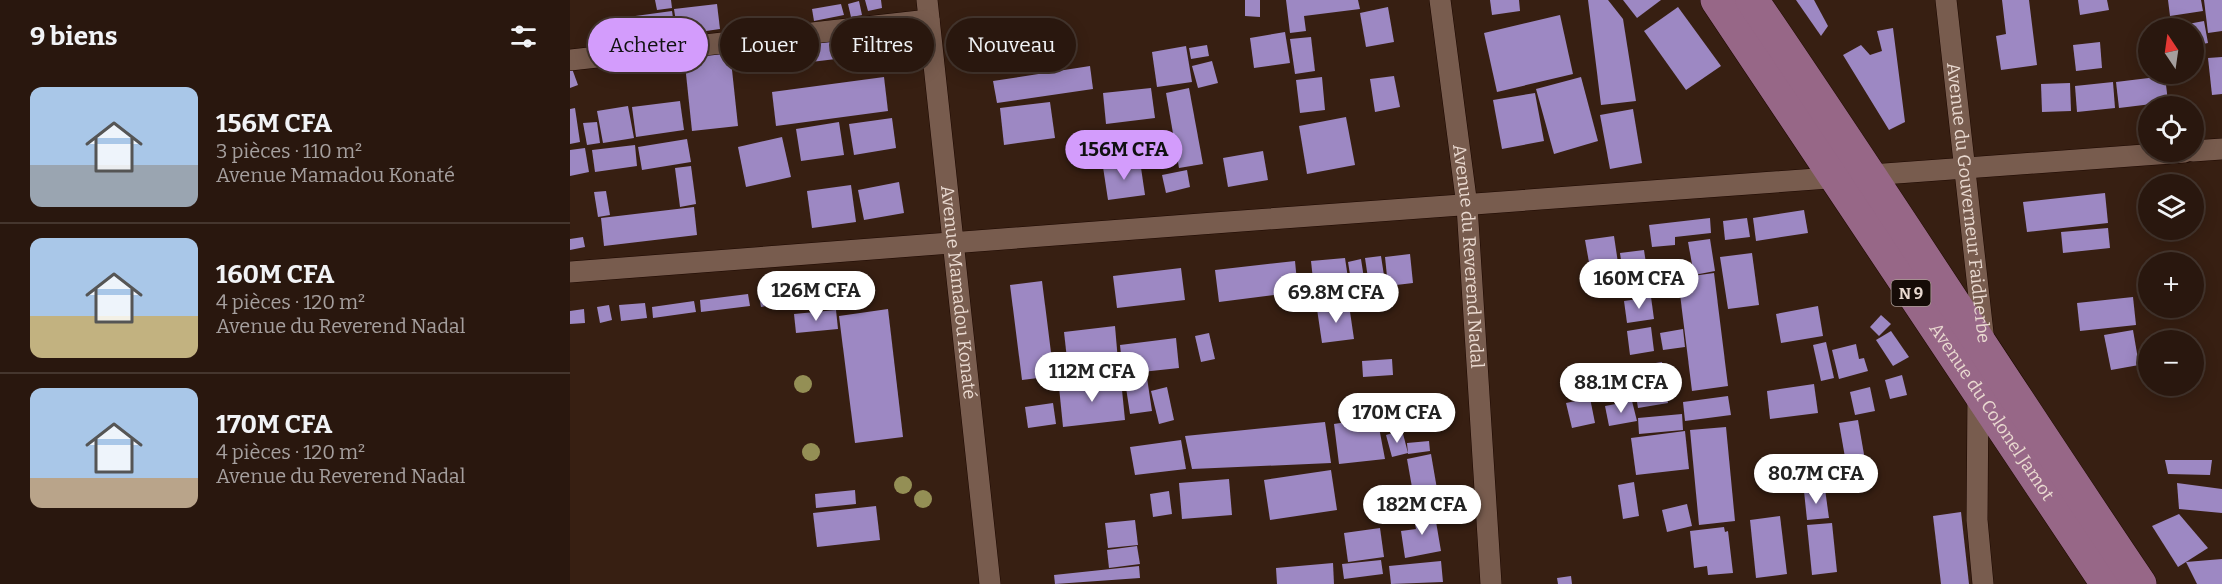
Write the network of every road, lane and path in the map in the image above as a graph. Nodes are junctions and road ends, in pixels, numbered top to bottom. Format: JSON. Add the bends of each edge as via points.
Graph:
{"nodes":[{"id":1,"x":1440,"y":0,"type":"edge"},
{"id":2,"x":1717,"y":0,"type":"edge"},
{"id":3,"x":1752,"y":0,"type":"edge"},
{"id":4,"x":1946,"y":0,"type":"edge"},
{"id":5,"x":928,"y":10,"type":"edge"},
{"id":6,"x":570,"y":60,"type":"edge"},
{"id":7,"x":2222,"y":148,"type":"edge"},
{"id":8,"x":2204,"y":150,"type":"edge"},
{"id":9,"x":2138,"y":156,"type":"edge"},
{"id":10,"x":1964,"y":169,"type":"junction"},
{"id":11,"x":1873,"y":177,"type":"junction"},
{"id":12,"x":1836,"y":180,"type":"junction"},
{"id":13,"x":1467,"y":206,"type":"junction"},
{"id":14,"x":951,"y":241,"type":"junction"},
{"id":15,"x":570,"y":272,"type":"edge"},
{"id":16,"x":1986,"y":355,"type":"junction"},
{"id":17,"x":1978,"y":393,"type":"junction"},
{"id":18,"x":990,"y":584,"type":"edge"},
{"id":19,"x":1491,"y":584,"type":"edge"},
{"id":20,"x":1983,"y":584,"type":"edge"},
{"id":21,"x":2107,"y":584,"type":"edge"},
{"id":22,"x":2140,"y":584,"type":"edge"}],
"edges":[{"from":1,"to":13,"type":"street","name":"Avenue du Reverend Nadal"},
{"from":2,"to":12,"type":"main road","name":"Avenue du Colonel Jamot","number":"N 9"},
{"from":3,"to":11,"type":"main road","name":"Avenue du Colonel Jamot","number":"N 9"},
{"from":4,"to":10,"type":"street","name":"Avenue du Gouverneur Faidherbe"},
{"from":5,"to":6,"type":"street"},
{"from":5,"to":14,"type":"street","name":"Avenue Mamadou Konaté"},
{"from":7,"to":8,"type":"street"},
{"from":9,"to":10,"type":"street"},
{"from":10,"to":11,"type":"street"},
{"from":10,"to":16,"type":"street","name":"Avenue du Gouverneur Faidherbe"},
{"from":11,"to":12,"type":"street"},
{"from":11,"to":16,"type":"main road","name":"Avenue du Colonel Jamot","number":"N 9"},
{"from":12,"to":13,"type":"street"},
{"from":12,"to":17,"type":"main road","name":"Avenue du Colonel Jamot","number":"N 9"},
{"from":13,"to":14,"type":"street"},
{"from":13,"to":19,"type":"street","name":"Avenue du Reverend Nadal"},
{"from":14,"to":15,"type":"street"},
{"from":14,"to":18,"type":"street","name":"Avenue Mamadou Konaté"},
{"from":16,"to":17,"type":"street","name":"Avenue du Gouverneur Faidherbe"},
{"from":16,"to":22,"type":"main road","name":"Avenue du Colonel Jamot","number":"N 9"},
{"from":17,"to":20,"type":"street","name":"Avenue du Gouverneur Faidherbe","via":[[1977,520]]},
{"from":17,"to":21,"type":"main road","name":"Avenue du Colonel Jamot","number":"N 9"}]}
